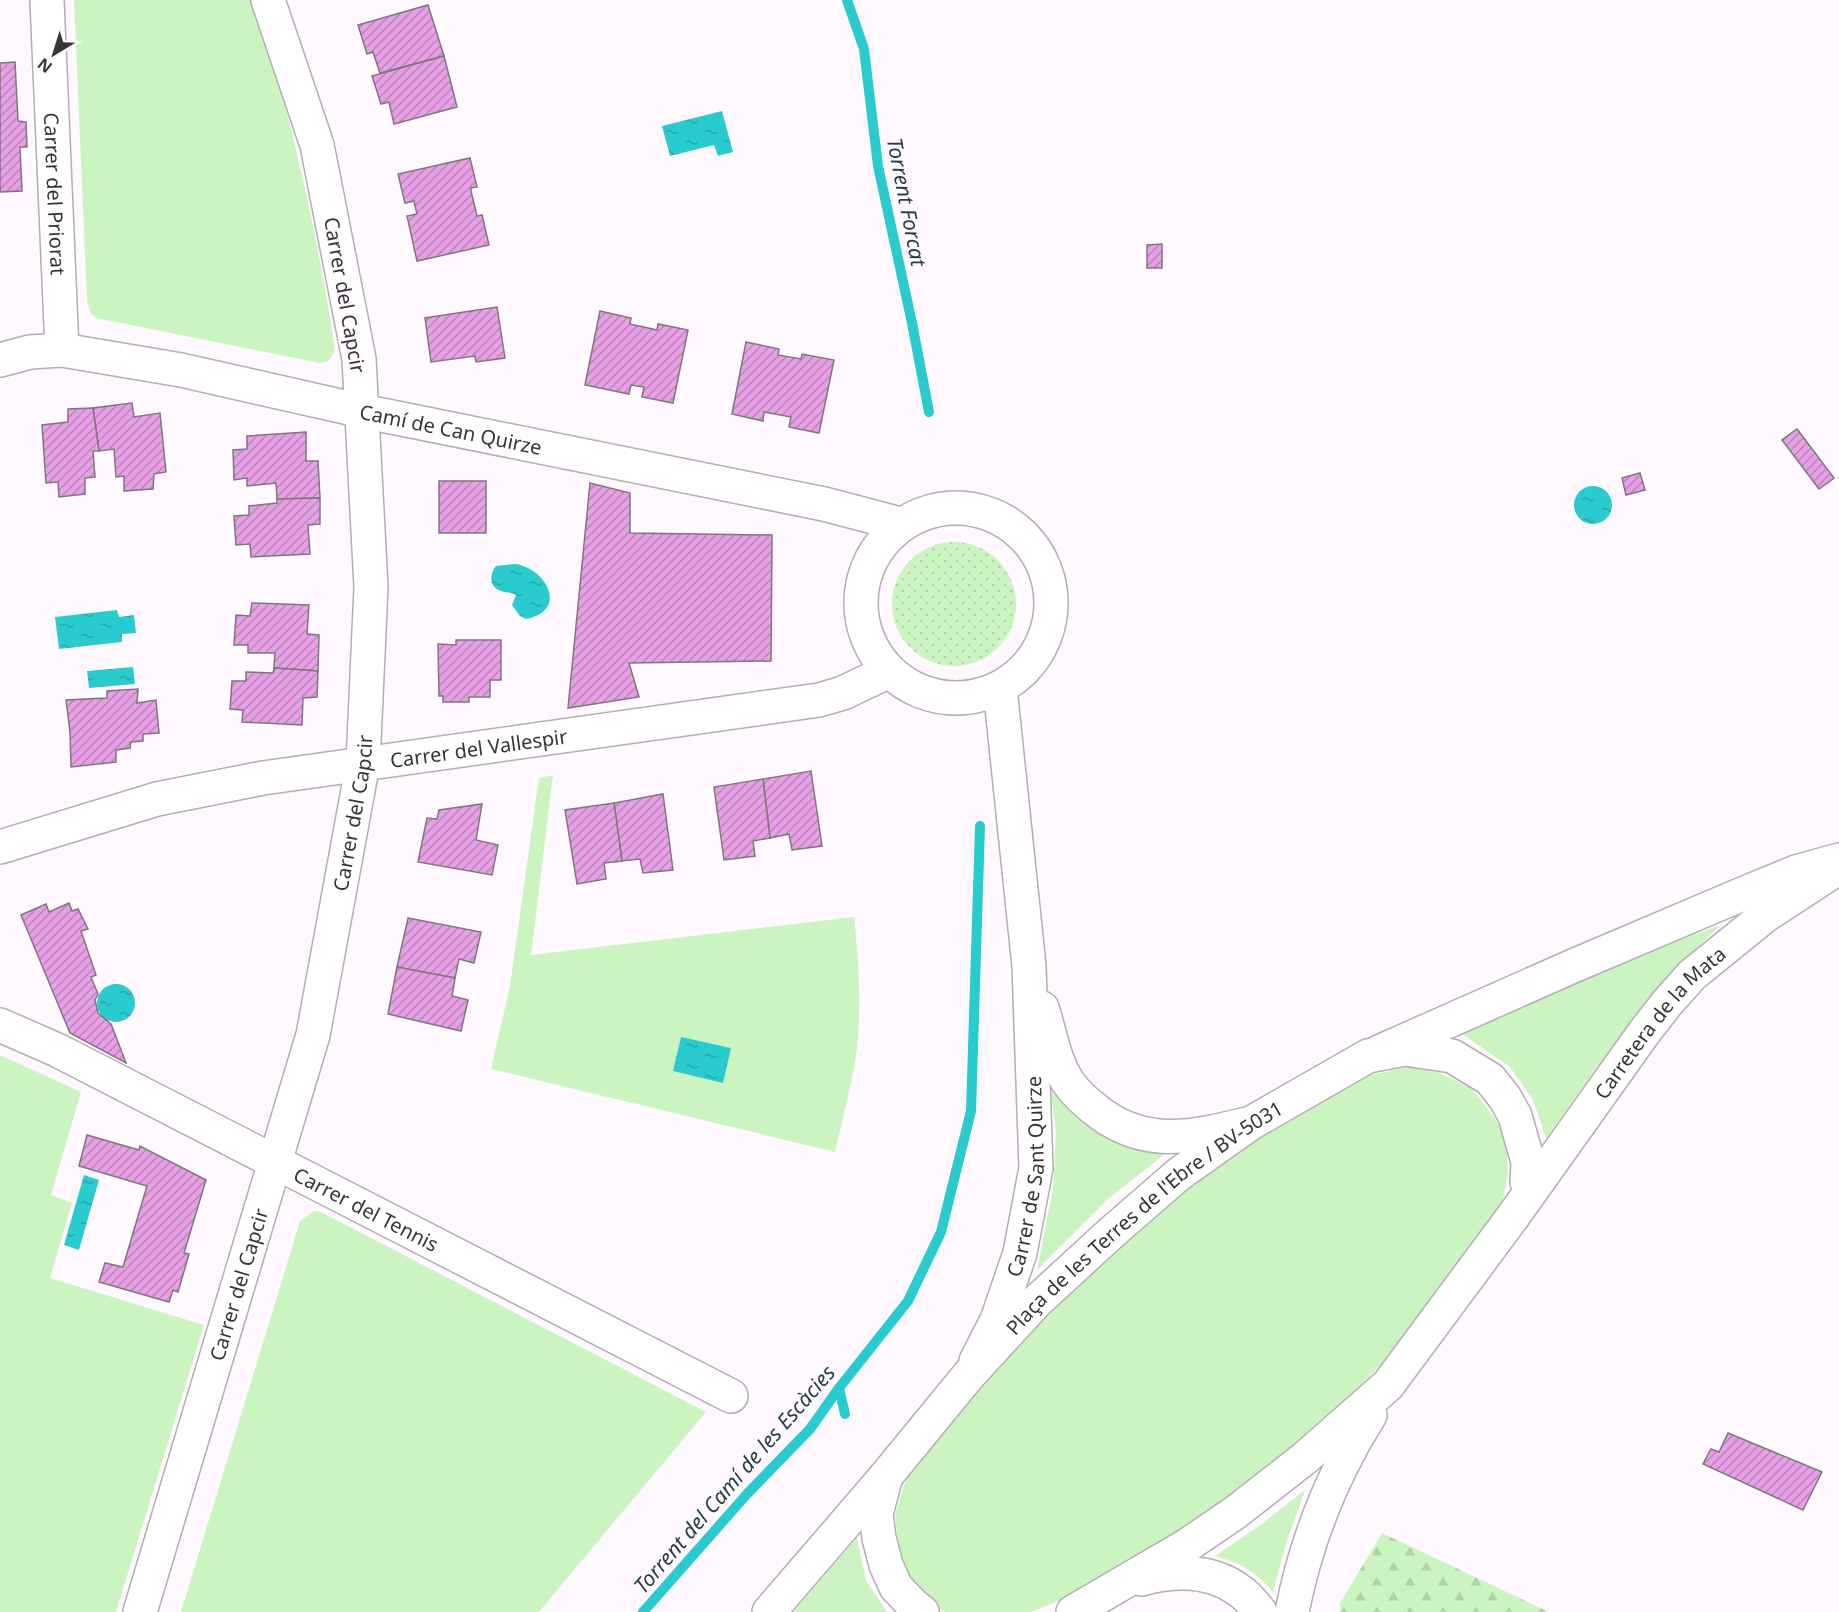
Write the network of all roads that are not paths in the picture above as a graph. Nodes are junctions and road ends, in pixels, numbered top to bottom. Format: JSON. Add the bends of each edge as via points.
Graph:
{"nodes":[{"id":1,"x":47,"y":0,"type":"edge"},
{"id":2,"x":268,"y":0,"type":"edge"},
{"id":3,"x":62,"y":350,"type":"junction"},
{"id":4,"x":0,"y":360,"type":"edge"},
{"id":5,"x":362,"y":411,"type":"junction"},
{"id":6,"x":900,"y":524,"type":"junction"},
{"id":7,"x":889,"y":671,"type":"junction"},
{"id":8,"x":1000,"y":688,"type":"junction"},
{"id":9,"x":363,"y":763,"type":"junction"},
{"id":10,"x":0,"y":847,"type":"edge"},
{"id":11,"x":1839,"y":860,"type":"edge"},
{"id":12,"x":1839,"y":868,"type":"edge"},
{"id":13,"x":1029,"y":966,"type":"junction"},
{"id":14,"x":0,"y":1024,"type":"edge"},
{"id":15,"x":1368,"y":1056,"type":"junction"},
{"id":16,"x":1251,"y":1123,"type":"junction"},
{"id":17,"x":275,"y":1163,"type":"junction"},
{"id":18,"x":1514,"y":1215,"type":"junction"},
{"id":19,"x":968,"y":1376,"type":"junction"},
{"id":20,"x":1388,"y":1385,"type":"junction"},
{"id":21,"x":731,"y":1396,"type":"dead end"},
{"id":22,"x":886,"y":1476,"type":"junction"},
{"id":23,"x":1124,"y":1583,"type":"junction"},
{"id":24,"x":140,"y":1612,"type":"edge"},
{"id":25,"x":769,"y":1612,"type":"edge"},
{"id":26,"x":922,"y":1612,"type":"edge"},
{"id":27,"x":1073,"y":1612,"type":"edge"},
{"id":28,"x":1260,"y":1612,"type":"edge"},
{"id":29,"x":1292,"y":1612,"type":"edge"}],
"edges":[{"from":1,"to":3,"type":"main road","name":"Carrer del Priorat"},
{"from":2,"to":5,"type":"main road","name":"Carrer del Capcir","via":[[317,145],[359,359]]},
{"from":3,"to":4,"type":"main road","name":"Camí de Can Quirze","via":[[30,352]]},
{"from":3,"to":5,"type":"main road","name":"Camí de Can Quirze","via":[[181,370]]},
{"from":5,"to":6,"type":"main road","name":"Camí de Can Quirze","via":[[824,504]]},
{"from":5,"to":9,"type":"main road","name":"Carrer del Capcir","via":[[371,587]]},
{"from":6,"to":7,"type":"main road","via":[[877,548],[863,578],[860,612],[869,644]]},
{"from":6,"to":8,"type":"main road","via":[[932,510],[966,507],[999,518],[1027,538],[1045,569],[1052,603],[1046,637],[1028,666]]},
{"from":7,"to":8,"type":"main road","via":[[913,688],[942,698],[972,697]]},
{"from":7,"to":9,"type":"main road","name":"Carrer del Vallespir","via":[[819,700]]},
{"from":8,"to":13,"type":"main road","name":"Carrer de Sant Quirze"},
{"from":9,"to":10,"type":"main road","name":"Carrer del Vallespir","via":[[157,799]]},
{"from":9,"to":17,"type":"main road","name":"Carrer del Capcir","via":[[313,1035]]},
{"from":11,"to":15,"type":"main road","via":[[1752,890]]},
{"from":12,"to":18,"type":"main road","name":"Carretera de la Mata","via":[[1766,915],[1692,975],[1642,1034]]},
{"from":13,"to":16,"type":"main road","name":"Carrer de Sant Quirze","via":[[1069,1083],[1088,1104],[1115,1124],[1142,1134],[1172,1137]]},
{"from":13,"to":19,"type":"main road","name":"Carrer de Sant Quirze","via":[[1036,1168],[1020,1253],[997,1320]]},
{"from":14,"to":17,"type":"main road","name":"Carrer del Tennis"},
{"from":15,"to":16,"type":"main road","name":"Plaça de les Terres de l'Ebre / BV-5031"},
{"from":15,"to":18,"type":"main road","name":"Plaça de les Terres de l'Ebre / BV-5031","via":[[1405,1049],[1426,1051],[1452,1056],[1490,1079],[1515,1116],[1528,1162],[1527,1182]]},
{"from":16,"to":19,"type":"main road","name":"Plaça de les Terres de l'Ebre / BV-5031","via":[[1179,1174],[1111,1233],[1036,1302]]},
{"from":17,"to":21,"type":"main road","name":"Carrer del Tennis"},
{"from":17,"to":24,"type":"main road","name":"Carrer del Capcir"},
{"from":18,"to":20,"type":"main road"},
{"from":19,"to":22,"type":"main road","name":"Plaça de les Terres de l'Ebre / BV-5031"},
{"from":20,"to":23,"type":"main road","via":[[1236,1512]]},
{"from":20,"to":29,"type":"main road","via":[[1350,1446],[1320,1510]]},
{"from":22,"to":25,"type":"main road"},
{"from":22,"to":26,"type":"main road","name":"Plaça de les Terres de l'Ebre / BV-5031","via":[[876,1514],[886,1565],[896,1587]]},
{"from":23,"to":27,"type":"main road"},
{"from":23,"to":28,"type":"main road","via":[[1169,1573],[1214,1577],[1236,1586]]}]}
